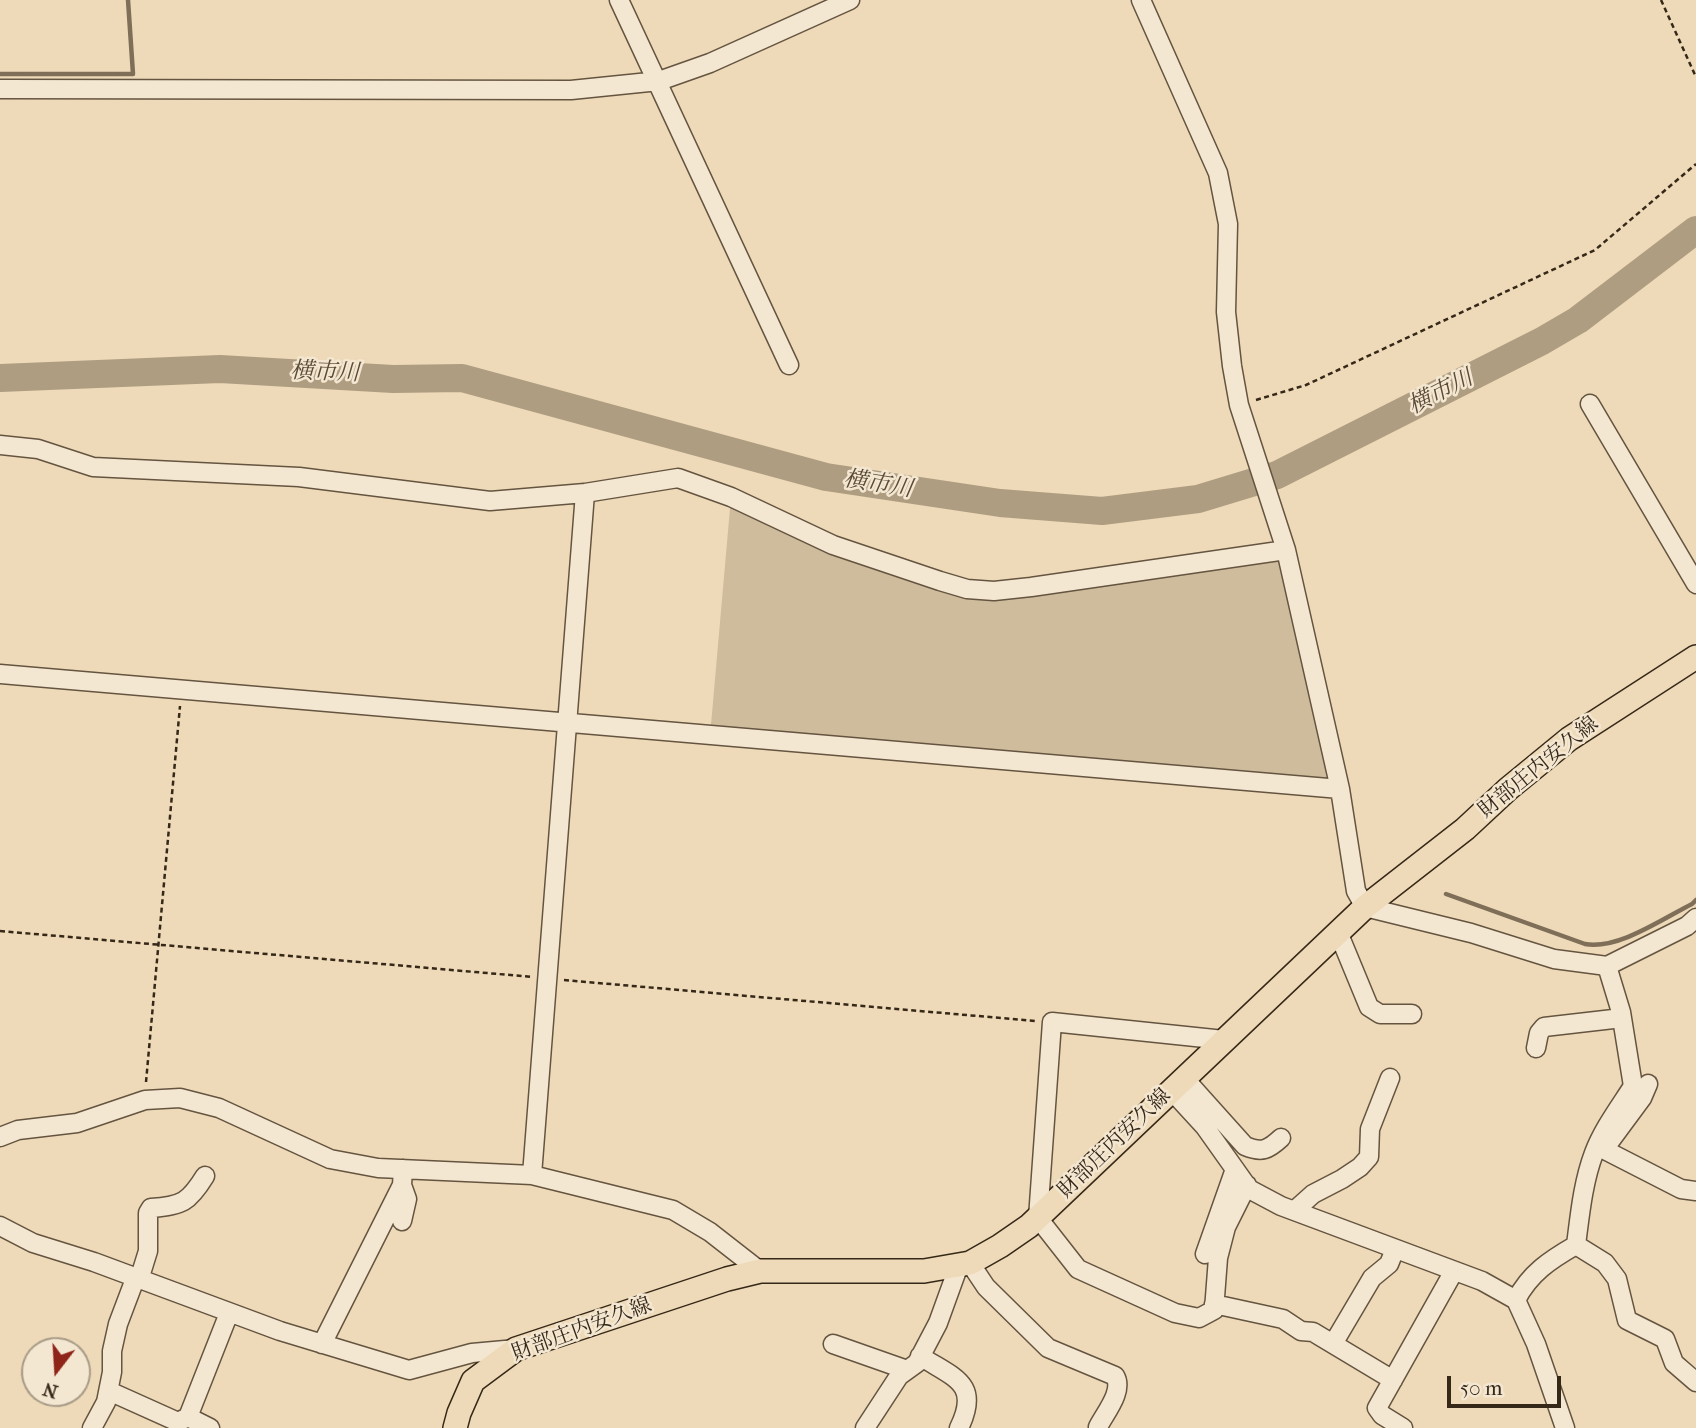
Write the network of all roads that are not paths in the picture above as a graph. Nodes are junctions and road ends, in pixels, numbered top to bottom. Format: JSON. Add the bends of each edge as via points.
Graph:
{"nodes":[{"id":1,"x":619,"y":0,"type":"edge"},
{"id":2,"x":850,"y":0,"type":"edge"},
{"id":3,"x":1141,"y":0,"type":"edge"},
{"id":4,"x":659,"y":81,"type":"junction"},
{"id":5,"x":0,"y":89,"type":"edge"},
{"id":6,"x":789,"y":365,"type":"dead end"},
{"id":7,"x":1590,"y":404,"type":"dead end"},
{"id":8,"x":0,"y":445,"type":"edge"},
{"id":9,"x":585,"y":493,"type":"junction"},
{"id":10,"x":1284,"y":542,"type":"junction"},
{"id":11,"x":1696,"y":584,"type":"edge"},
{"id":12,"x":1696,"y":657,"type":"edge"},
{"id":13,"x":0,"y":674,"type":"edge"},
{"id":14,"x":568,"y":723,"type":"junction"},
{"id":15,"x":1340,"y":789,"type":"junction"},
{"id":16,"x":1365,"y":907,"type":"junction"},
{"id":17,"x":1696,"y":918,"type":"edge"},
{"id":18,"x":1338,"y":932,"type":"junction"},
{"id":19,"x":1607,"y":966,"type":"junction"},
{"id":20,"x":1412,"y":1014,"type":"dead end"},
{"id":21,"x":1622,"y":1017,"type":"junction"},
{"id":22,"x":1224,"y":1040,"type":"junction"},
{"id":23,"x":1536,"y":1048,"type":"dead end"},
{"id":24,"x":1390,"y":1078,"type":"dead end"},
{"id":25,"x":1178,"y":1084,"type":"junction"},
{"id":26,"x":1648,"y":1084,"type":"dead end"},
{"id":27,"x":0,"y":1137,"type":"edge"},
{"id":28,"x":1281,"y":1139,"type":"dead end"},
{"id":29,"x":1600,"y":1148,"type":"junction"},
{"id":30,"x":1235,"y":1170,"type":"junction"},
{"id":31,"x":532,"y":1175,"type":"junction"},
{"id":32,"x":205,"y":1176,"type":"dead end"},
{"id":33,"x":403,"y":1177,"type":"junction"},
{"id":34,"x":1247,"y":1185,"type":"junction"},
{"id":35,"x":1696,"y":1191,"type":"edge"},
{"id":36,"x":1294,"y":1211,"type":"junction"},
{"id":37,"x":1038,"y":1218,"type":"junction"},
{"id":38,"x":402,"y":1221,"type":"dead end"},
{"id":39,"x":0,"y":1226,"type":"edge"},
{"id":40,"x":1576,"y":1245,"type":"junction"},
{"id":41,"x":1395,"y":1249,"type":"junction"},
{"id":42,"x":1205,"y":1254,"type":"dead end"},
{"id":43,"x":965,"y":1264,"type":"junction"},
{"id":44,"x":760,"y":1271,"type":"junction"},
{"id":45,"x":1454,"y":1271,"type":"junction"},
{"id":46,"x":137,"y":1280,"type":"junction"},
{"id":47,"x":1516,"y":1300,"type":"junction"},
{"id":48,"x":1214,"y":1304,"type":"junction"},
{"id":49,"x":229,"y":1313,"type":"junction"},
{"id":50,"x":322,"y":1344,"type":"junction"},
{"id":51,"x":1333,"y":1344,"type":"junction"},
{"id":52,"x":833,"y":1345,"type":"dead end"},
{"id":53,"x":516,"y":1349,"type":"junction"},
{"id":54,"x":920,"y":1356,"type":"junction"},
{"id":55,"x":907,"y":1370,"type":"junction"},
{"id":56,"x":1393,"y":1380,"type":"junction"},
{"id":57,"x":1696,"y":1382,"type":"edge"},
{"id":58,"x":109,"y":1391,"type":"junction"},
{"id":59,"x":181,"y":1423,"type":"edge"},
{"id":60,"x":1098,"y":1427,"type":"edge"},
{"id":61,"x":92,"y":1428,"type":"edge"},
{"id":62,"x":210,"y":1428,"type":"edge"},
{"id":63,"x":455,"y":1428,"type":"edge"},
{"id":64,"x":865,"y":1428,"type":"edge"},
{"id":65,"x":959,"y":1428,"type":"edge"},
{"id":66,"x":1403,"y":1428,"type":"edge"},
{"id":67,"x":1566,"y":1428,"type":"edge"}],
"edges":[{"from":1,"to":4,"type":"street"},
{"from":2,"to":4,"type":"street","via":[[710,64]]},
{"from":3,"to":10,"type":"street","via":[[1218,173],[1228,224],[1226,312],[1231,366],[1241,413]]},
{"from":4,"to":5,"type":"street","via":[[571,90]]},
{"from":4,"to":6,"type":"street"},
{"from":7,"to":11,"type":"street"},
{"from":8,"to":9,"type":"street","via":[[38,449],[93,467],[299,477],[490,501]]},
{"from":9,"to":10,"type":"street","via":[[678,478],[731,497],[833,545],[967,589],[994,591]]},
{"from":9,"to":14,"type":"street"},
{"from":10,"to":15,"type":"street"},
{"from":12,"to":16,"type":"main road","name":"財部庄内安久線","via":[[1569,739]]},
{"from":13,"to":14,"type":"street"},
{"from":14,"to":15,"type":"street"},
{"from":14,"to":31,"type":"street"},
{"from":15,"to":16,"type":"street","via":[[1356,891]]},
{"from":16,"to":18,"type":"main road","name":"財部庄内安久線"},
{"from":16,"to":19,"type":"street","via":[[1554,959]]},
{"from":17,"to":19,"type":"street"},
{"from":18,"to":20,"type":"street","via":[[1368,1007],[1380,1014]]},
{"from":18,"to":22,"type":"main road","name":"財部庄内安久線"},
{"from":19,"to":21,"type":"street"},
{"from":21,"to":23,"type":"street","via":[[1544,1027]]},
{"from":21,"to":29,"type":"street","via":[[1633,1086],[1605,1129]]},
{"from":22,"to":25,"type":"main road","name":"財部庄内安久線"},
{"from":22,"to":37,"type":"street","via":[[1052,1022]]},
{"from":24,"to":36,"type":"street","via":[[1370,1129],[1369,1157]]},
{"from":25,"to":28,"type":"street","via":[[1245,1146],[1269,1149]]},
{"from":25,"to":30,"type":"street"},
{"from":25,"to":37,"type":"main road","name":"財部庄内安久線"},
{"from":26,"to":29,"type":"street","via":[[1642,1098]]},
{"from":27,"to":33,"type":"street","via":[[18,1130],[77,1123],[145,1100],[180,1098],[219,1108],[330,1159]]},
{"from":29,"to":35,"type":"street","via":[[1681,1189]]},
{"from":29,"to":40,"type":"street","via":[[1582,1193]]},
{"from":30,"to":34,"type":"street"},
{"from":30,"to":42,"type":"street"},
{"from":31,"to":33,"type":"street"},
{"from":31,"to":44,"type":"street","via":[[673,1210]]},
{"from":32,"to":46,"type":"street","via":[[183,1203],[151,1208],[148,1251]]},
{"from":33,"to":38,"type":"street","via":[[407,1199]]},
{"from":33,"to":50,"type":"street"},
{"from":34,"to":36,"type":"street"},
{"from":34,"to":48,"type":"street","via":[[1226,1227]]},
{"from":36,"to":41,"type":"street"},
{"from":37,"to":43,"type":"main road","name":"財部庄内安久線"},
{"from":37,"to":48,"type":"street","via":[[1078,1269],[1175,1313],[1199,1318],[1214,1310]]},
{"from":39,"to":46,"type":"street","via":[[33,1243]]},
{"from":40,"to":47,"type":"street","via":[[1542,1265]]},
{"from":40,"to":57,"type":"street","via":[[1605,1263],[1617,1279],[1627,1320],[1665,1339],[1674,1363]]},
{"from":41,"to":45,"type":"street"},
{"from":41,"to":51,"type":"street","via":[[1389,1264],[1371,1278]]},
{"from":43,"to":44,"type":"main road","name":"財部庄内安久線","via":[[924,1271]]},
{"from":43,"to":54,"type":"street"},
{"from":43,"to":60,"type":"street","via":[[1048,1348],[1115,1377],[1117,1391]]},
{"from":44,"to":53,"type":"main road","name":"財部庄内安久線"},
{"from":45,"to":47,"type":"street"},
{"from":45,"to":56,"type":"street"},
{"from":46,"to":49,"type":"street"},
{"from":46,"to":58,"type":"street","via":[[118,1324]]},
{"from":47,"to":67,"type":"street"},
{"from":48,"to":51,"type":"street","via":[[1283,1319]]},
{"from":49,"to":50,"type":"street"},
{"from":49,"to":59,"type":"street"},
{"from":50,"to":53,"type":"street","via":[[409,1370],[472,1353]]},
{"from":51,"to":56,"type":"street"},
{"from":52,"to":55,"type":"street"},
{"from":53,"to":63,"type":"main road","name":"財部庄内安久線","via":[[473,1381]]},
{"from":54,"to":55,"type":"street"},
{"from":54,"to":65,"type":"street","via":[[962,1383],[968,1396],[967,1412]]},
{"from":55,"to":64,"type":"street"},
{"from":56,"to":66,"type":"street","via":[[1377,1408]]},
{"from":58,"to":59,"type":"street"},
{"from":58,"to":61,"type":"street"},
{"from":59,"to":62,"type":"street"}]}
